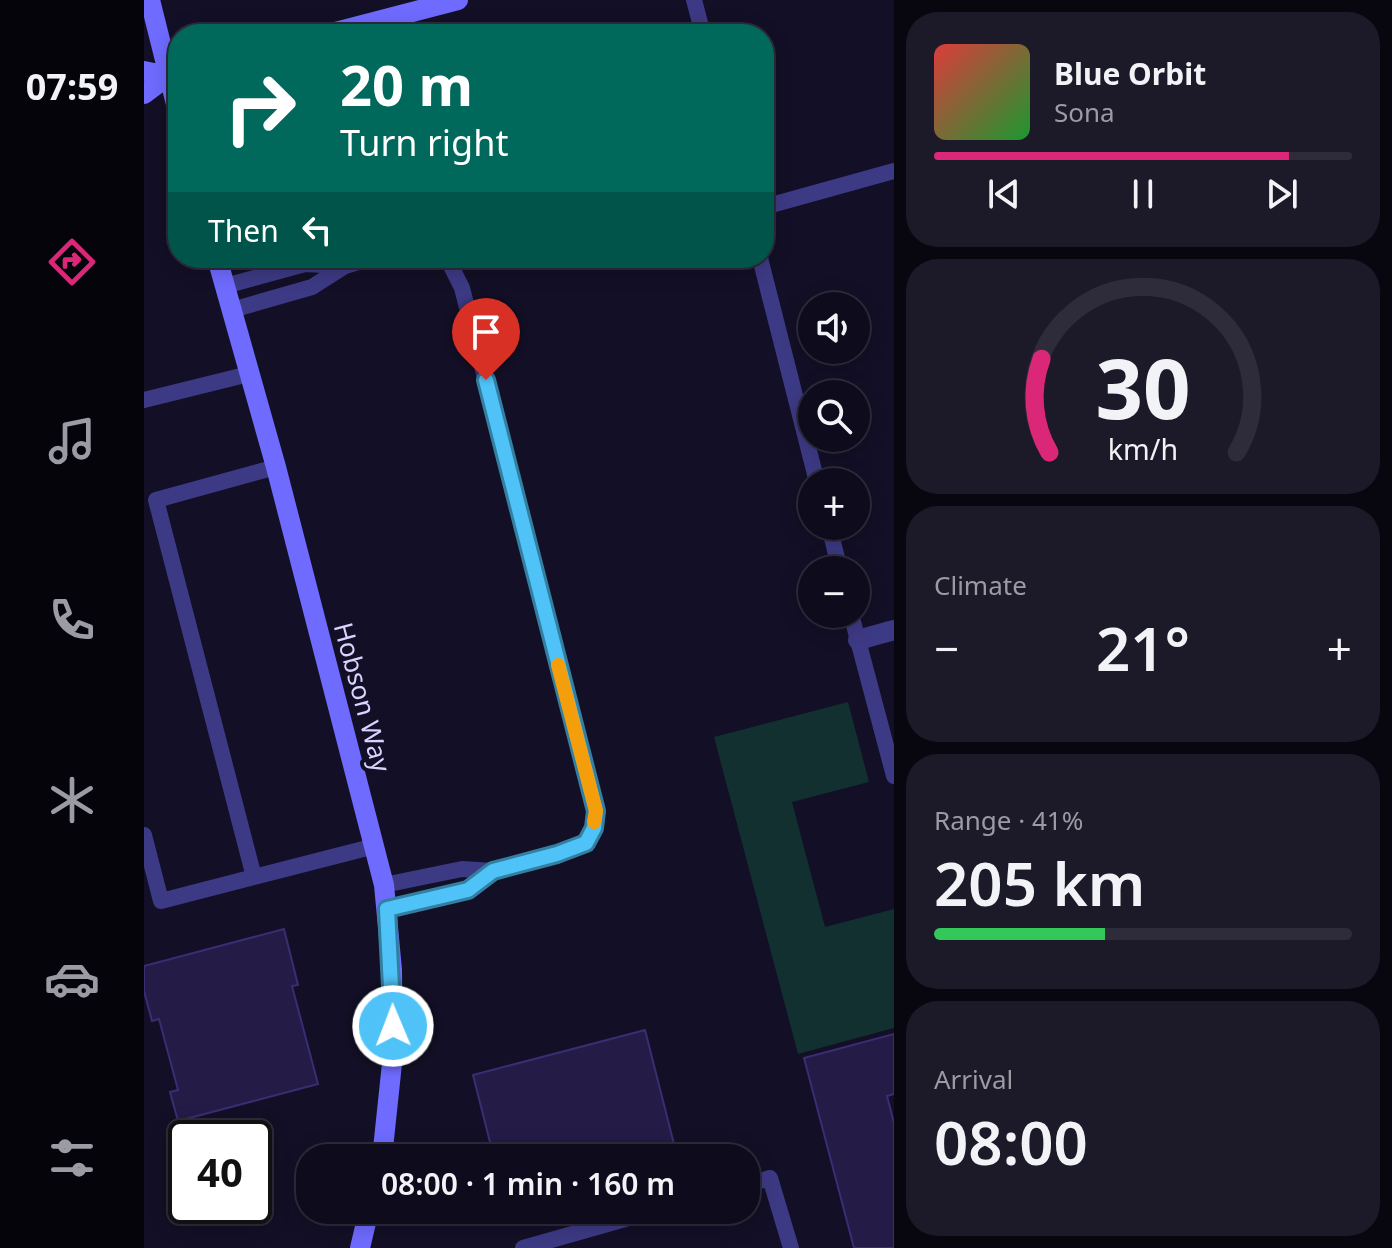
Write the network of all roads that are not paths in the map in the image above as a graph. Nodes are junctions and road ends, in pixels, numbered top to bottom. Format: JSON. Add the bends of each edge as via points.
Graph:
{"nodes":[{"id":1,"x":150,"y":0,"type":"edge"},
{"id":2,"x":455,"y":0,"type":"edge"},
{"id":3,"x":694,"y":0,"type":"edge"},
{"id":4,"x":365,"y":24,"type":"edge"},
{"id":5,"x":700,"y":24,"type":"edge"},
{"id":6,"x":168,"y":58,"type":"edge"},
{"id":7,"x":144,"y":71,"type":"edge"},
{"id":8,"x":168,"y":73,"type":"edge"},
{"id":9,"x":168,"y":77,"type":"edge"},
{"id":10,"x":144,"y":94,"type":"edge"},
{"id":11,"x":894,"y":171,"type":"edge"},
{"id":12,"x":774,"y":204,"type":"edge"},
{"id":13,"x":220,"y":268,"type":"edge"},
{"id":14,"x":290,"y":268,"type":"edge"},
{"id":15,"x":342,"y":268,"type":"edge"},
{"id":16,"x":452,"y":268,"type":"edge"},
{"id":17,"x":763,"y":268,"type":"edge"},
{"id":18,"x":225,"y":286,"type":"junction"},
{"id":19,"x":232,"y":310,"type":"junction"},
{"id":20,"x":249,"y":374,"type":"junction"},
{"id":21,"x":144,"y":400,"type":"edge"},
{"id":22,"x":276,"y":467,"type":"junction"},
{"id":23,"x":813,"y":468,"type":"edge"},
{"id":24,"x":150,"y":501,"type":"edge"},
{"id":25,"x":855,"y":628,"type":"edge"},
{"id":26,"x":894,"y":630,"type":"edge"},
{"id":27,"x":858,"y":640,"type":"junction"},
{"id":28,"x":894,"y":776,"type":"edge"},
{"id":29,"x":144,"y":835,"type":"edge"},
{"id":30,"x":375,"y":846,"type":"junction"},
{"id":31,"x":493,"y":871,"type":"junction"},
{"id":32,"x":254,"y":877,"type":"junction"},
{"id":33,"x":384,"y":885,"type":"junction"},
{"id":34,"x":387,"y":909,"type":"junction"},
{"id":35,"x":383,"y":1144,"type":"edge"},
{"id":36,"x":760,"y":1181,"type":"edge"},
{"id":37,"x":366,"y":1224,"type":"edge"},
{"id":38,"x":608,"y":1224,"type":"edge"},
{"id":39,"x":360,"y":1248,"type":"edge"},
{"id":40,"x":523,"y":1248,"type":"edge"},
{"id":41,"x":791,"y":1248,"type":"edge"}],
"edges":[{"from":1,"to":6,"type":"street"},
{"from":2,"to":4,"type":"street"},
{"from":3,"to":5,"type":"lane"},
{"from":7,"to":8,"type":"street"},
{"from":9,"to":10,"type":"street"},
{"from":11,"to":12,"type":"lane"},
{"from":13,"to":18,"type":"street","name":"Hobson Way"},
{"from":14,"to":18,"type":"lane"},
{"from":15,"to":19,"type":"lane","via":[[312,287]]},
{"from":16,"to":31,"type":"lane","via":[[462,288],[596,811],[586,843]]},
{"from":17,"to":23,"type":"lane"},
{"from":18,"to":19,"type":"street","name":"Hobson Way"},
{"from":19,"to":20,"type":"street","name":"Hobson Way"},
{"from":20,"to":21,"type":"lane"},
{"from":20,"to":22,"type":"street","name":"Hobson Way"},
{"from":22,"to":24,"type":"lane"},
{"from":22,"to":30,"type":"street","name":"Hobson Way"},
{"from":24,"to":32,"type":"lane"},
{"from":25,"to":27,"type":"lane"},
{"from":26,"to":27,"type":"street"},
{"from":27,"to":28,"type":"lane"},
{"from":29,"to":32,"type":"lane","via":[[161,901]]},
{"from":30,"to":32,"type":"lane"},
{"from":30,"to":33,"type":"street","name":"Hobson Way"},
{"from":31,"to":33,"type":"lane","via":[[462,869]]},
{"from":31,"to":34,"type":"lane","via":[[468,890]]},
{"from":33,"to":34,"type":"street","name":"Hobson Way"},
{"from":34,"to":35,"type":"street","name":"Hobson Way","via":[[393,1054]]},
{"from":36,"to":41,"type":"lane","via":[[770,1178]]},
{"from":37,"to":39,"type":"street"},
{"from":38,"to":40,"type":"lane"}]}
